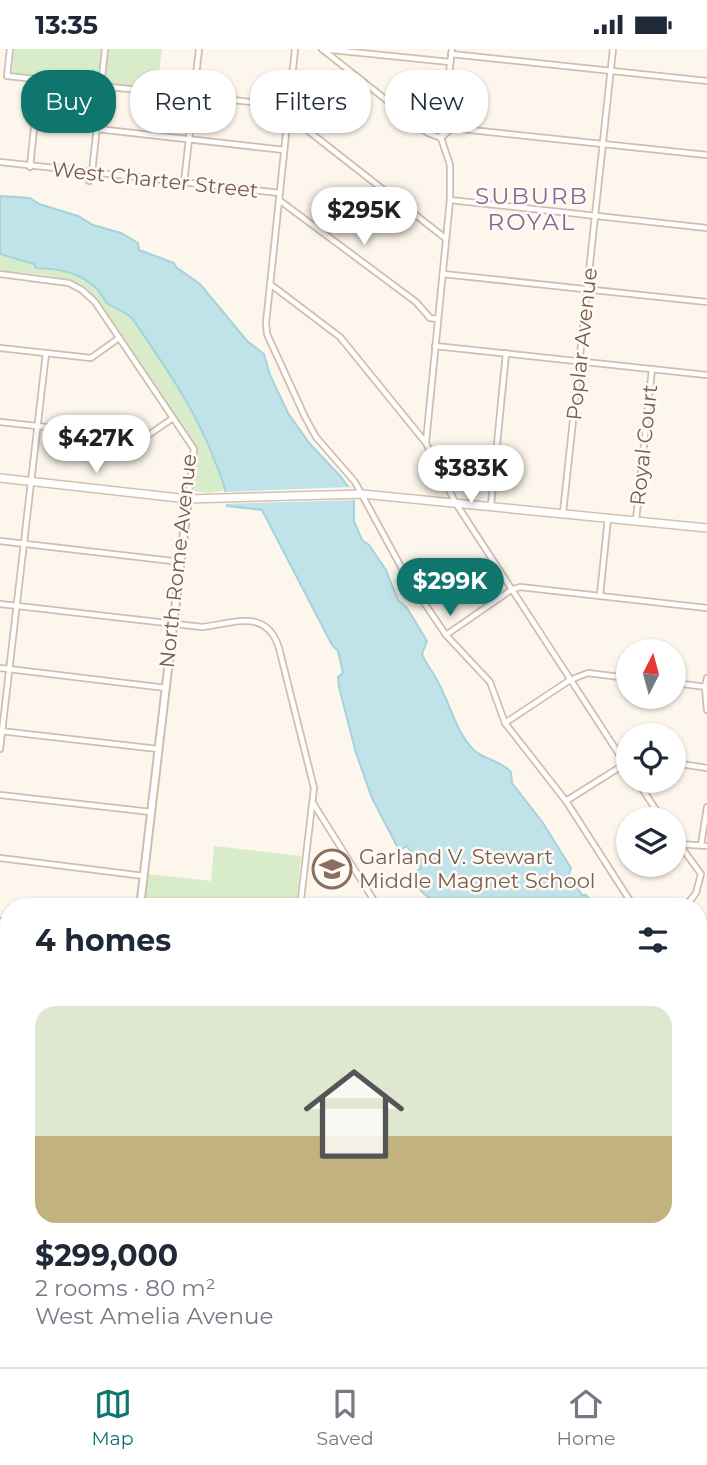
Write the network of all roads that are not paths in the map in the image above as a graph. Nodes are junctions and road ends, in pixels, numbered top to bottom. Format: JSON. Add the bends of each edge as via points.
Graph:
{"nodes":[{"id":1,"x":10,"y":49,"type":"edge"},
{"id":2,"x":105,"y":49,"type":"edge"},
{"id":3,"x":199,"y":49,"type":"edge"},
{"id":4,"x":295,"y":49,"type":"edge"},
{"id":5,"x":322,"y":49,"type":"edge"},
{"id":6,"x":613,"y":49,"type":"edge"},
{"id":7,"x":451,"y":51,"type":"edge"},
{"id":8,"x":450,"y":62,"type":"junction"},
{"id":9,"x":103,"y":70,"type":"edge"},
{"id":10,"x":197,"y":70,"type":"edge"},
{"id":11,"x":293,"y":70,"type":"edge"},
{"id":12,"x":611,"y":71,"type":"junction"},
{"id":13,"x":21,"y":78,"type":"edge"},
{"id":14,"x":707,"y":81,"type":"edge"},
{"id":15,"x":116,"y":131,"type":"edge"},
{"id":16,"x":34,"y":133,"type":"edge"},
{"id":17,"x":97,"y":133,"type":"edge"},
{"id":18,"x":191,"y":133,"type":"edge"},
{"id":19,"x":286,"y":133,"type":"edge"},
{"id":20,"x":311,"y":133,"type":"edge"},
{"id":21,"x":441,"y":138,"type":"junction"},
{"id":22,"x":190,"y":139,"type":"junction"},
{"id":23,"x":603,"y":144,"type":"junction"},
{"id":24,"x":284,"y":150,"type":"junction"},
{"id":25,"x":707,"y":155,"type":"edge"},
{"id":26,"x":0,"y":162,"type":"edge"},
{"id":27,"x":30,"y":167,"type":"junction"},
{"id":28,"x":92,"y":173,"type":"junction"},
{"id":29,"x":89,"y":181,"type":"dead end"},
{"id":30,"x":184,"y":183,"type":"junction"},
{"id":31,"x":280,"y":193,"type":"junction"},
{"id":32,"x":279,"y":200,"type":"junction"},
{"id":33,"x":450,"y":200,"type":"junction"},
{"id":34,"x":596,"y":217,"type":"junction"},
{"id":35,"x":707,"y":228,"type":"edge"},
{"id":36,"x":446,"y":239,"type":"junction"},
{"id":37,"x":0,"y":274,"type":"edge"},
{"id":38,"x":443,"y":274,"type":"junction"},
{"id":39,"x":270,"y":284,"type":"junction"},
{"id":40,"x":588,"y":289,"type":"junction"},
{"id":41,"x":707,"y":302,"type":"edge"},
{"id":42,"x":438,"y":319,"type":"junction"},
{"id":43,"x":119,"y":338,"type":"junction"},
{"id":44,"x":435,"y":346,"type":"junction"},
{"id":45,"x":0,"y":348,"type":"edge"},
{"id":46,"x":46,"y":353,"type":"junction"},
{"id":47,"x":506,"y":353,"type":"junction"},
{"id":48,"x":581,"y":361,"type":"junction"},
{"id":49,"x":652,"y":369,"type":"junction"},
{"id":50,"x":707,"y":375,"type":"edge"},
{"id":51,"x":173,"y":418,"type":"junction"},
{"id":52,"x":0,"y":422,"type":"edge"},
{"id":53,"x":37,"y":426,"type":"junction"},
{"id":54,"x":426,"y":443,"type":"junction"},
{"id":55,"x":0,"y":478,"type":"edge"},
{"id":56,"x":31,"y":482,"type":"junction"},
{"id":57,"x":358,"y":494,"type":"junction"},
{"id":58,"x":188,"y":499,"type":"junction"},
{"id":59,"x":454,"y":502,"type":"junction"},
{"id":60,"x":491,"y":506,"type":"junction"},
{"id":61,"x":563,"y":513,"type":"junction"},
{"id":62,"x":608,"y":518,"type":"junction"},
{"id":63,"x":636,"y":521,"type":"junction"},
{"id":64,"x":707,"y":529,"type":"edge"},
{"id":65,"x":0,"y":541,"type":"edge"},
{"id":66,"x":23,"y":544,"type":"junction"},
{"id":67,"x":181,"y":562,"type":"junction"},
{"id":68,"x":511,"y":590,"type":"junction"},
{"id":69,"x":600,"y":595,"type":"junction"},
{"id":70,"x":0,"y":604,"type":"edge"},
{"id":71,"x":17,"y":606,"type":"junction"},
{"id":72,"x":707,"y":608,"type":"edge"},
{"id":73,"x":173,"y":624,"type":"junction"},
{"id":74,"x":446,"y":635,"type":"junction"},
{"id":75,"x":0,"y":668,"type":"edge"},
{"id":76,"x":9,"y":669,"type":"junction"},
{"id":77,"x":616,"y":677,"type":"edge"},
{"id":78,"x":707,"y":678,"type":"edge"},
{"id":79,"x":570,"y":680,"type":"junction"},
{"id":80,"x":686,"y":684,"type":"edge"},
{"id":81,"x":706,"y":687,"type":"edge"},
{"id":82,"x":166,"y":688,"type":"junction"},
{"id":83,"x":707,"y":711,"type":"edge"},
{"id":84,"x":505,"y":723,"type":"junction"},
{"id":85,"x":1,"y":731,"type":"edge"},
{"id":86,"x":616,"y":747,"type":"edge"},
{"id":87,"x":0,"y":749,"type":"edge"},
{"id":88,"x":158,"y":749,"type":"junction"},
{"id":89,"x":686,"y":765,"type":"edge"},
{"id":90,"x":616,"y":768,"type":"edge"},
{"id":91,"x":707,"y":768,"type":"edge"},
{"id":92,"x":0,"y":795,"type":"edge"},
{"id":93,"x":566,"y":801,"type":"junction"},
{"id":94,"x":312,"y":803,"type":"junction"},
{"id":95,"x":707,"y":807,"type":"edge"},
{"id":96,"x":151,"y":812,"type":"junction"},
{"id":97,"x":686,"y":845,"type":"edge"},
{"id":98,"x":704,"y":846,"type":"edge"},
{"id":99,"x":686,"y":854,"type":"edge"},
{"id":100,"x":0,"y":858,"type":"edge"},
{"id":101,"x":144,"y":876,"type":"junction"},
{"id":102,"x":141,"y":898,"type":"edge"},
{"id":103,"x":301,"y":898,"type":"edge"},
{"id":104,"x":372,"y":898,"type":"edge"},
{"id":105,"x":628,"y":898,"type":"edge"},
{"id":106,"x":692,"y":898,"type":"edge"}],
"edges":[{"from":1,"to":13,"type":"street","via":[[7,76]]},
{"from":2,"to":9,"type":"street"},
{"from":3,"to":10,"type":"street"},
{"from":4,"to":11,"type":"street"},
{"from":5,"to":8,"type":"street"},
{"from":5,"to":21,"type":"street","via":[[428,133]]},
{"from":6,"to":12,"type":"street","name":"Poplar Avenue"},
{"from":7,"to":8,"type":"street"},
{"from":7,"to":12,"type":"street"},
{"from":8,"to":21,"type":"street"},
{"from":12,"to":14,"type":"street"},
{"from":12,"to":23,"type":"street","name":"Poplar Avenue"},
{"from":15,"to":22,"type":"street"},
{"from":16,"to":27,"type":"street"},
{"from":17,"to":28,"type":"street"},
{"from":18,"to":22,"type":"street"},
{"from":19,"to":24,"type":"street"},
{"from":20,"to":36,"type":"street"},
{"from":21,"to":23,"type":"street","via":[[452,128]]},
{"from":21,"to":33,"type":"street","via":[[450,165]]},
{"from":22,"to":24,"type":"street"},
{"from":22,"to":30,"type":"street"},
{"from":23,"to":25,"type":"street"},
{"from":23,"to":34,"type":"street","name":"Poplar Avenue"},
{"from":24,"to":31,"type":"street"},
{"from":26,"to":27,"type":"street","name":"West Charter Street"},
{"from":27,"to":28,"type":"street","name":"West Charter Street"},
{"from":28,"to":29,"type":"street"},
{"from":28,"to":30,"type":"street","name":"West Charter Street"},
{"from":30,"to":31,"type":"street","name":"West Charter Street"},
{"from":31,"to":32,"type":"street"},
{"from":32,"to":39,"type":"street"},
{"from":32,"to":42,"type":"street","name":"West Charter Street"},
{"from":33,"to":34,"type":"street"},
{"from":33,"to":36,"type":"street"},
{"from":34,"to":35,"type":"street"},
{"from":34,"to":40,"type":"street","name":"Poplar Avenue"},
{"from":36,"to":38,"type":"street"},
{"from":37,"to":43,"type":"street","name":"North Rome Avenue","via":[[69,283],[94,302]]},
{"from":38,"to":40,"type":"street"},
{"from":38,"to":42,"type":"street"},
{"from":39,"to":54,"type":"street","via":[[340,337]]},
{"from":39,"to":57,"type":"street","via":[[267,334],[316,437],[355,482]]},
{"from":40,"to":41,"type":"street"},
{"from":40,"to":48,"type":"street","name":"Poplar Avenue"},
{"from":42,"to":44,"type":"street"},
{"from":43,"to":46,"type":"street","via":[[91,358]]},
{"from":43,"to":51,"type":"street","name":"North Rome Avenue"},
{"from":44,"to":47,"type":"street"},
{"from":44,"to":54,"type":"street"},
{"from":45,"to":46,"type":"street"},
{"from":46,"to":53,"type":"street"},
{"from":47,"to":48,"type":"street"},
{"from":47,"to":60,"type":"street"},
{"from":48,"to":49,"type":"street"},
{"from":48,"to":61,"type":"street","name":"Poplar Avenue"},
{"from":49,"to":50,"type":"street"},
{"from":49,"to":63,"type":"street","name":"Royal Court"},
{"from":51,"to":53,"type":"street","via":[[138,437]]},
{"from":51,"to":58,"type":"street","name":"North Rome Avenue","via":[[194,449]]},
{"from":52,"to":53,"type":"street"},
{"from":53,"to":56,"type":"street"},
{"from":54,"to":59,"type":"street"},
{"from":55,"to":56,"type":"main road"},
{"from":56,"to":58,"type":"main road"},
{"from":56,"to":66,"type":"street"},
{"from":57,"to":58,"type":"main road"},
{"from":57,"to":59,"type":"main road"},
{"from":57,"to":74,"type":"street","via":[[405,576]]},
{"from":58,"to":67,"type":"street","name":"North Rome Avenue"},
{"from":59,"to":60,"type":"main road"},
{"from":59,"to":68,"type":"street"},
{"from":60,"to":61,"type":"main road"},
{"from":61,"to":62,"type":"main road"},
{"from":62,"to":63,"type":"main road"},
{"from":62,"to":69,"type":"street"},
{"from":63,"to":64,"type":"main road"},
{"from":65,"to":66,"type":"street"},
{"from":66,"to":67,"type":"street"},
{"from":66,"to":71,"type":"street"},
{"from":67,"to":73,"type":"street","name":"North Rome Avenue"},
{"from":68,"to":69,"type":"street","via":[[520,587]]},
{"from":68,"to":74,"type":"street"},
{"from":68,"to":79,"type":"street"},
{"from":69,"to":72,"type":"street"},
{"from":70,"to":71,"type":"street"},
{"from":71,"to":73,"type":"street"},
{"from":71,"to":76,"type":"street"},
{"from":73,"to":82,"type":"street","name":"North Rome Avenue"},
{"from":73,"to":94,"type":"street","via":[[202,627],[234,621],[259,623],[272,631],[312,778]]},
{"from":74,"to":84,"type":"street","via":[[490,682]]},
{"from":75,"to":76,"type":"street"},
{"from":76,"to":82,"type":"street"},
{"from":76,"to":85,"type":"street"},
{"from":77,"to":79,"type":"street","via":[[587,673]]},
{"from":78,"to":81,"type":"street"},
{"from":79,"to":84,"type":"street"},
{"from":79,"to":86,"type":"street"},
{"from":80,"to":81,"type":"street"},
{"from":81,"to":83,"type":"street"},
{"from":82,"to":88,"type":"street","name":"North Rome Avenue"},
{"from":84,"to":93,"type":"street"},
{"from":85,"to":87,"type":"street"},
{"from":85,"to":88,"type":"street"},
{"from":88,"to":96,"type":"street","name":"North Rome Avenue"},
{"from":89,"to":91,"type":"street"},
{"from":90,"to":93,"type":"street"},
{"from":92,"to":96,"type":"street"},
{"from":93,"to":105,"type":"street"},
{"from":94,"to":103,"type":"street"},
{"from":94,"to":104,"type":"street"},
{"from":95,"to":98,"type":"street"},
{"from":96,"to":101,"type":"street","name":"North Rome Avenue"},
{"from":97,"to":98,"type":"street"},
{"from":99,"to":106,"type":"street","via":[[701,874]]},
{"from":100,"to":101,"type":"street"},
{"from":101,"to":102,"type":"street","name":"North Rome Avenue"}]}
